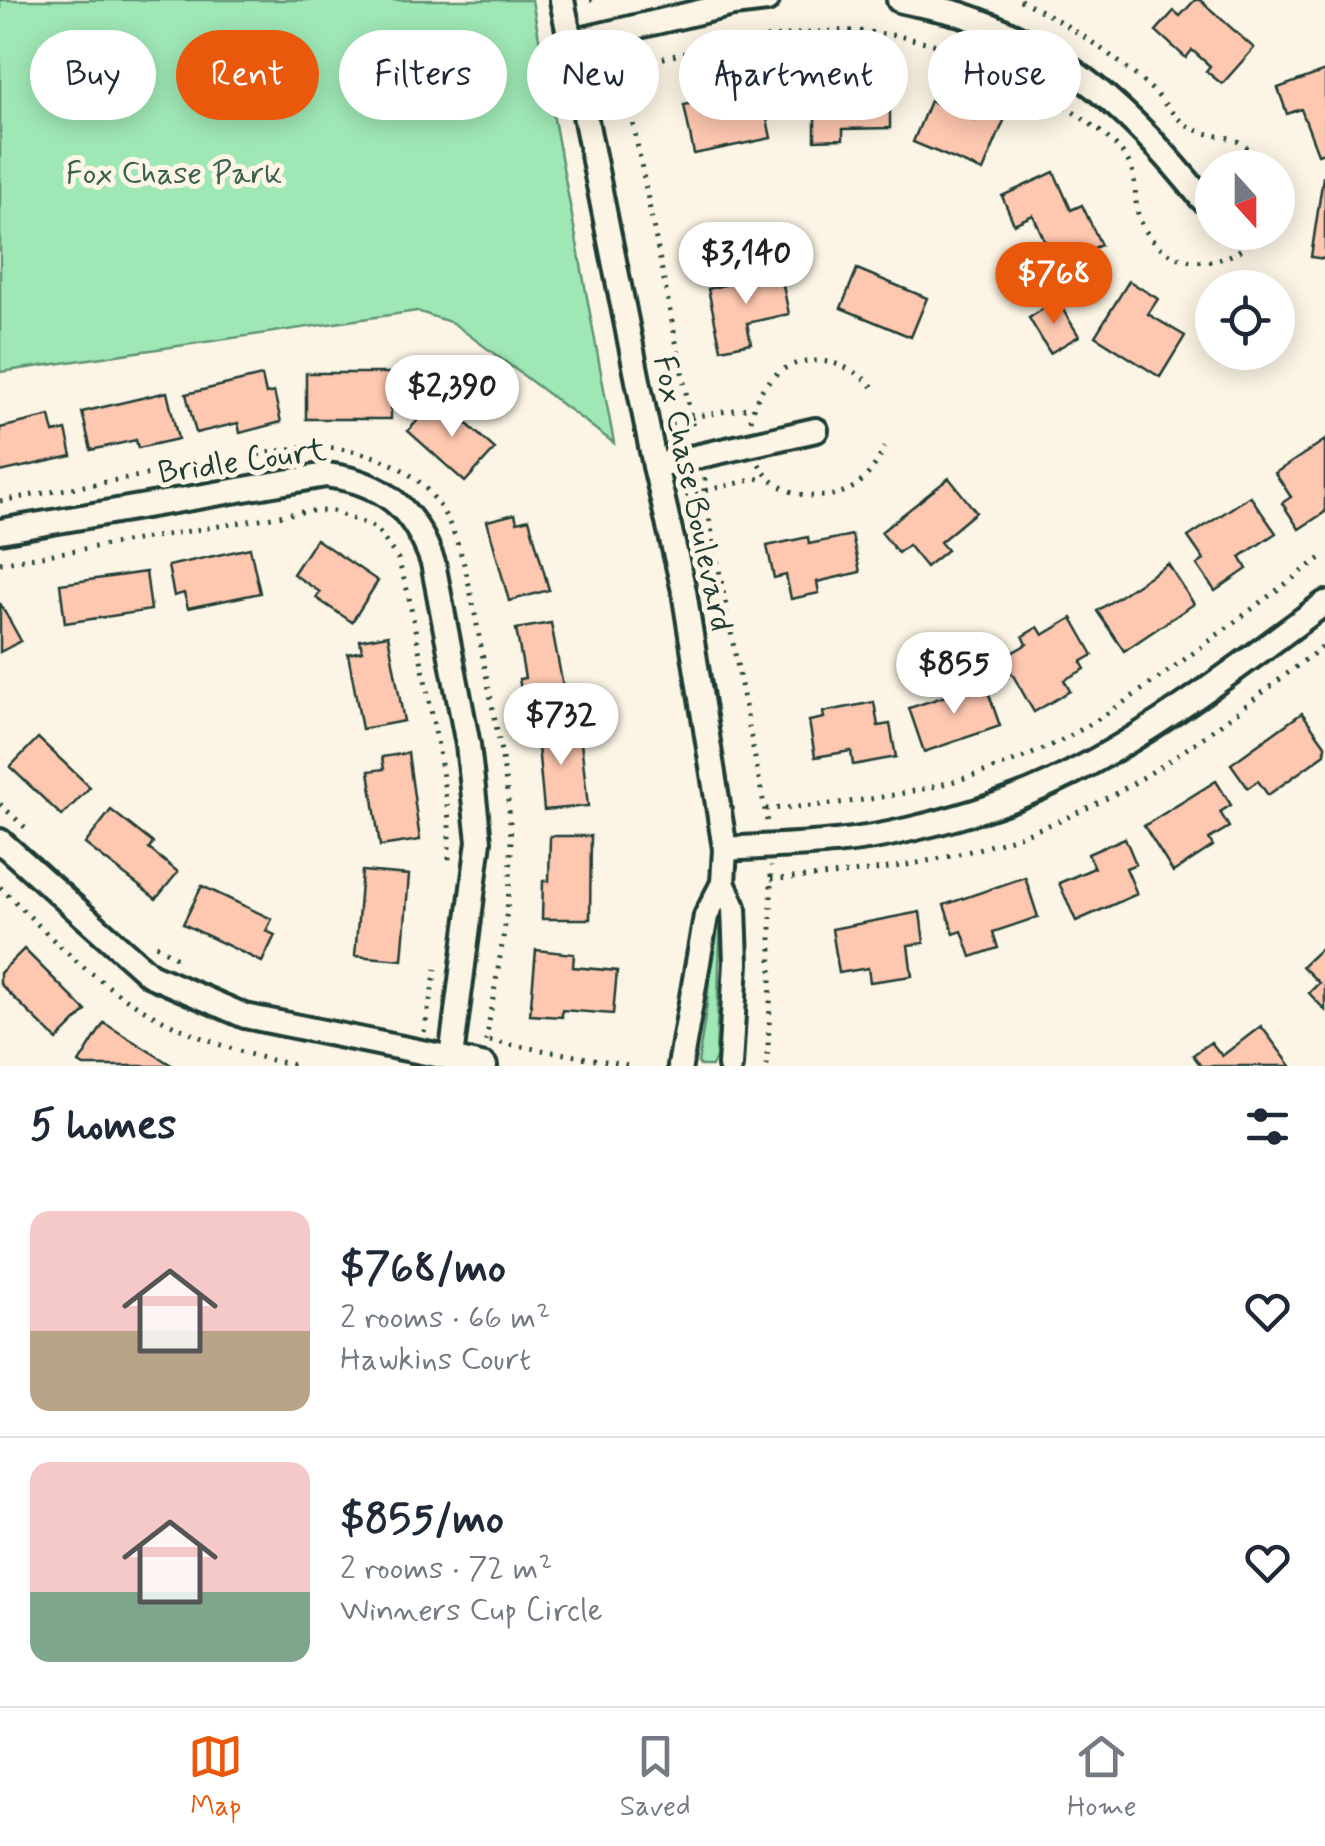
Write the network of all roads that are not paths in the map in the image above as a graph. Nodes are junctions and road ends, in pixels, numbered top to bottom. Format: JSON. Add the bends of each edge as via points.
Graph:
{"nodes":[{"id":1,"x":562,"y":0,"type":"edge"},
{"id":2,"x":767,"y":0,"type":"edge"},
{"id":3,"x":899,"y":0,"type":"edge"},
{"id":4,"x":568,"y":30,"type":"edge"},
{"id":5,"x":618,"y":30,"type":"edge"},
{"id":6,"x":586,"y":120,"type":"edge"},
{"id":7,"x":1195,"y":190,"type":"edge"},
{"id":8,"x":816,"y":430,"type":"dead end"},
{"id":9,"x":655,"y":466,"type":"junction"},
{"id":10,"x":0,"y":532,"type":"edge"},
{"id":11,"x":1325,"y":603,"type":"edge"},
{"id":12,"x":0,"y":842,"type":"edge"},
{"id":13,"x":725,"y":850,"type":"junction"},
{"id":14,"x":723,"y":883,"type":"junction"},
{"id":15,"x":453,"y":1046,"type":"junction"},
{"id":16,"x":485,"y":1059,"type":"edge"},
{"id":17,"x":680,"y":1066,"type":"edge"},
{"id":18,"x":730,"y":1066,"type":"edge"}],
"edges":[{"from":1,"to":4,"type":"street","name":"Fox Chase Boulevard"},
{"from":2,"to":5,"type":"street"},
{"from":3,"to":7,"type":"street","via":[[960,14],[1065,65],[1132,118]]},
{"from":6,"to":9,"type":"street","name":"Fox Chase Boulevard"},
{"from":8,"to":9,"type":"street"},
{"from":9,"to":13,"type":"street","name":"Fox Chase Boulevard","via":[[684,591]]},
{"from":10,"to":15,"type":"street","name":"Bridle Court","via":[[326,475],[376,487],[404,511],[432,563],[468,745],[479,840]]},
{"from":11,"to":13,"type":"street","via":[[1113,750],[1050,783],[905,831]]},
{"from":12,"to":15,"type":"street","via":[[150,975],[245,1016]]},
{"from":13,"to":14,"type":"street","name":"Fox Chase Boulevard"},
{"from":14,"to":17,"type":"street","name":"Fox Chase Boulevard","via":[[706,916]]},
{"from":14,"to":18,"type":"street","name":"Fox Chase Boulevard","via":[[734,907]]},
{"from":15,"to":16,"type":"street"}]}
